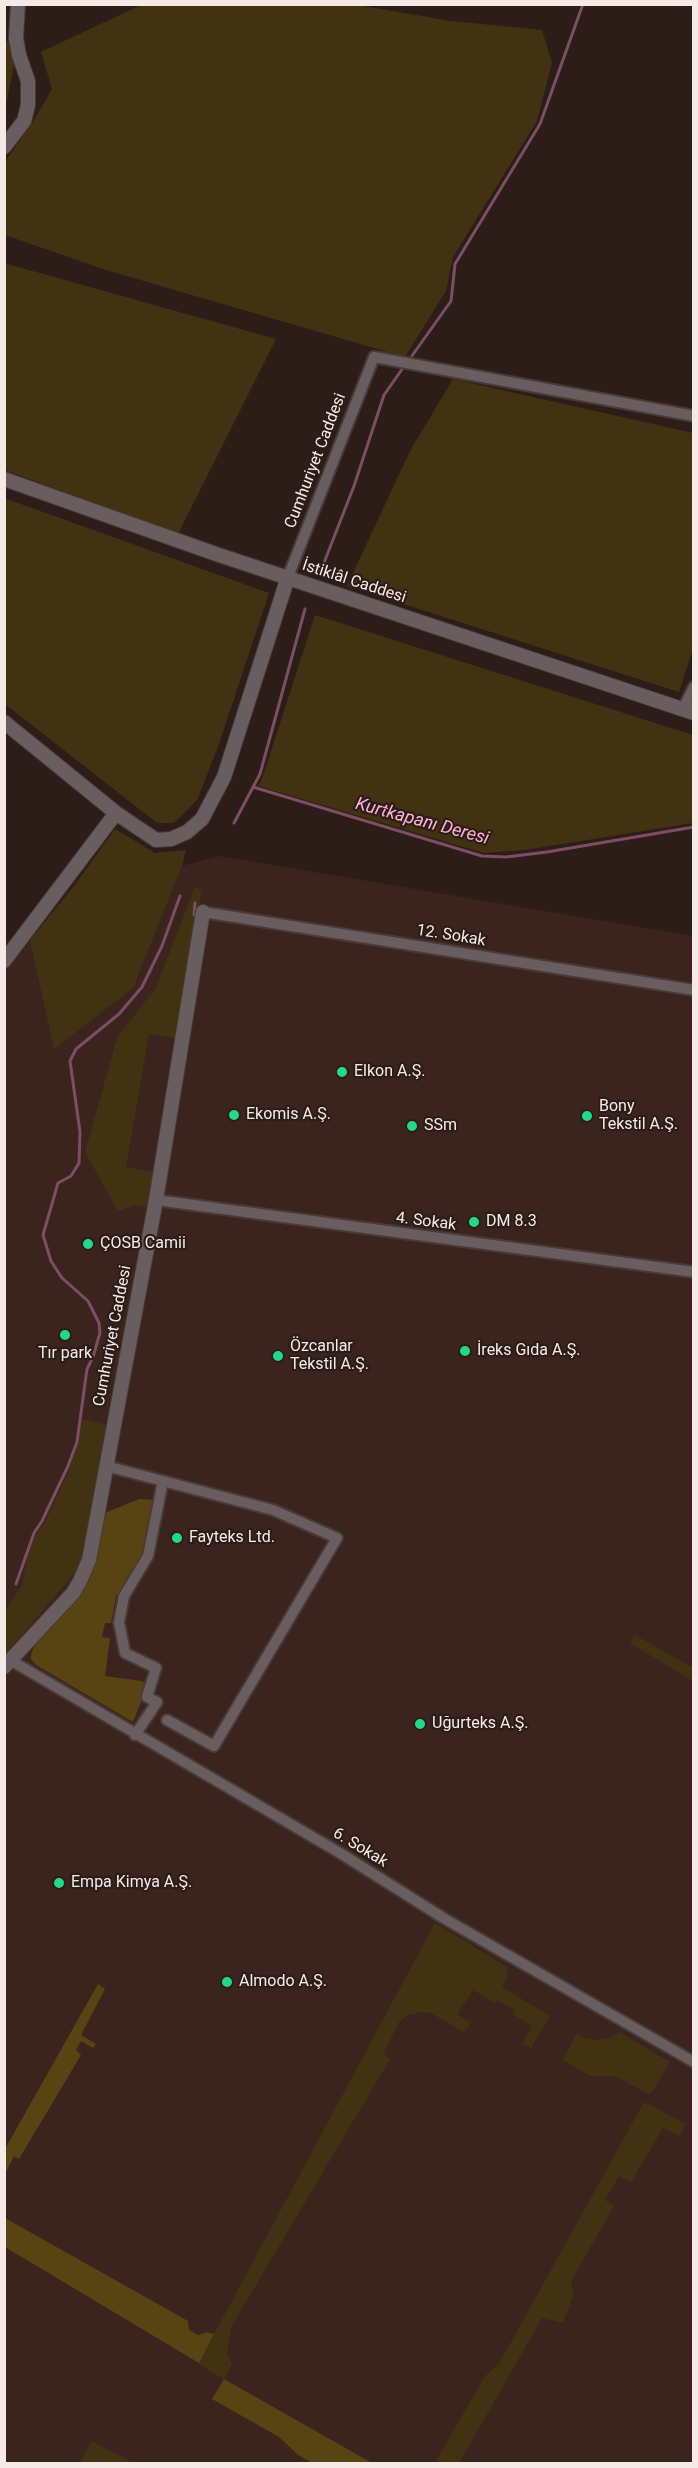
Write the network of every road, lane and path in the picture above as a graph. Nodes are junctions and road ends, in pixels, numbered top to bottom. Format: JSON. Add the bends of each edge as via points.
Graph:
{"nodes":[{"id":1,"x":18,"y":4,"type":"edge"},
{"id":2,"x":4,"y":147,"type":"edge"},
{"id":3,"x":693,"y":417,"type":"edge"},
{"id":4,"x":4,"y":479,"type":"edge"},
{"id":5,"x":288,"y":577,"type":"junction"},
{"id":6,"x":693,"y":687,"type":"edge"},
{"id":7,"x":688,"y":711,"type":"edge"},
{"id":8,"x":4,"y":722,"type":"edge"},
{"id":9,"x":116,"y":813,"type":"junction"},
{"id":10,"x":203,"y":912,"type":"joint"},
{"id":11,"x":4,"y":961,"type":"edge"},
{"id":12,"x":693,"y":990,"type":"edge"},
{"id":13,"x":156,"y":1200,"type":"junction"},
{"id":14,"x":693,"y":1272,"type":"edge"},
{"id":15,"x":106,"y":1466,"type":"junction"},
{"id":16,"x":163,"y":1481,"type":"junction"},
{"id":17,"x":8,"y":1664,"type":"edge"},
{"id":18,"x":167,"y":1720,"type":"dead end"},
{"id":19,"x":135,"y":1735,"type":"junction"},
{"id":20,"x":693,"y":2062,"type":"edge"}],
"edges":[{"from":1,"to":2,"type":"street","via":[[16,38],[28,81],[28,105],[24,121]]},
{"from":3,"to":5,"type":"street","name":"Cumhuriyet Caddesi","via":[[374,357]]},
{"from":4,"to":5,"type":"street","name":"İstiklâl Caddesi"},
{"from":5,"to":7,"type":"street","name":"İstiklâl Caddesi"},
{"from":5,"to":9,"type":"street","via":[[224,777],[202,819],[187,832],[156,840]]},
{"from":6,"to":7,"type":"street"},
{"from":8,"to":9,"type":"street"},
{"from":9,"to":11,"type":"street"},
{"from":10,"to":12,"type":"street","name":"12. Sokak"},
{"from":10,"to":13,"type":"street","name":"Cumhuriyet Caddesi"},
{"from":13,"to":14,"type":"street","name":"4. Sokak"},
{"from":13,"to":15,"type":"street","name":"Cumhuriyet Caddesi"},
{"from":15,"to":16,"type":"street"},
{"from":15,"to":17,"type":"street","name":"Cumhuriyet Caddesi","via":[[93,1543],[81,1581]]},
{"from":16,"to":18,"type":"street","via":[[273,1510],[337,1538],[214,1746]]},
{"from":16,"to":19,"type":"street","via":[[148,1556],[124,1596],[119,1622],[125,1653],[156,1668],[147,1698],[157,1702]]},
{"from":17,"to":19,"type":"street","name":"6. Sokak"},
{"from":19,"to":20,"type":"street","name":"6. Sokak"}]}
